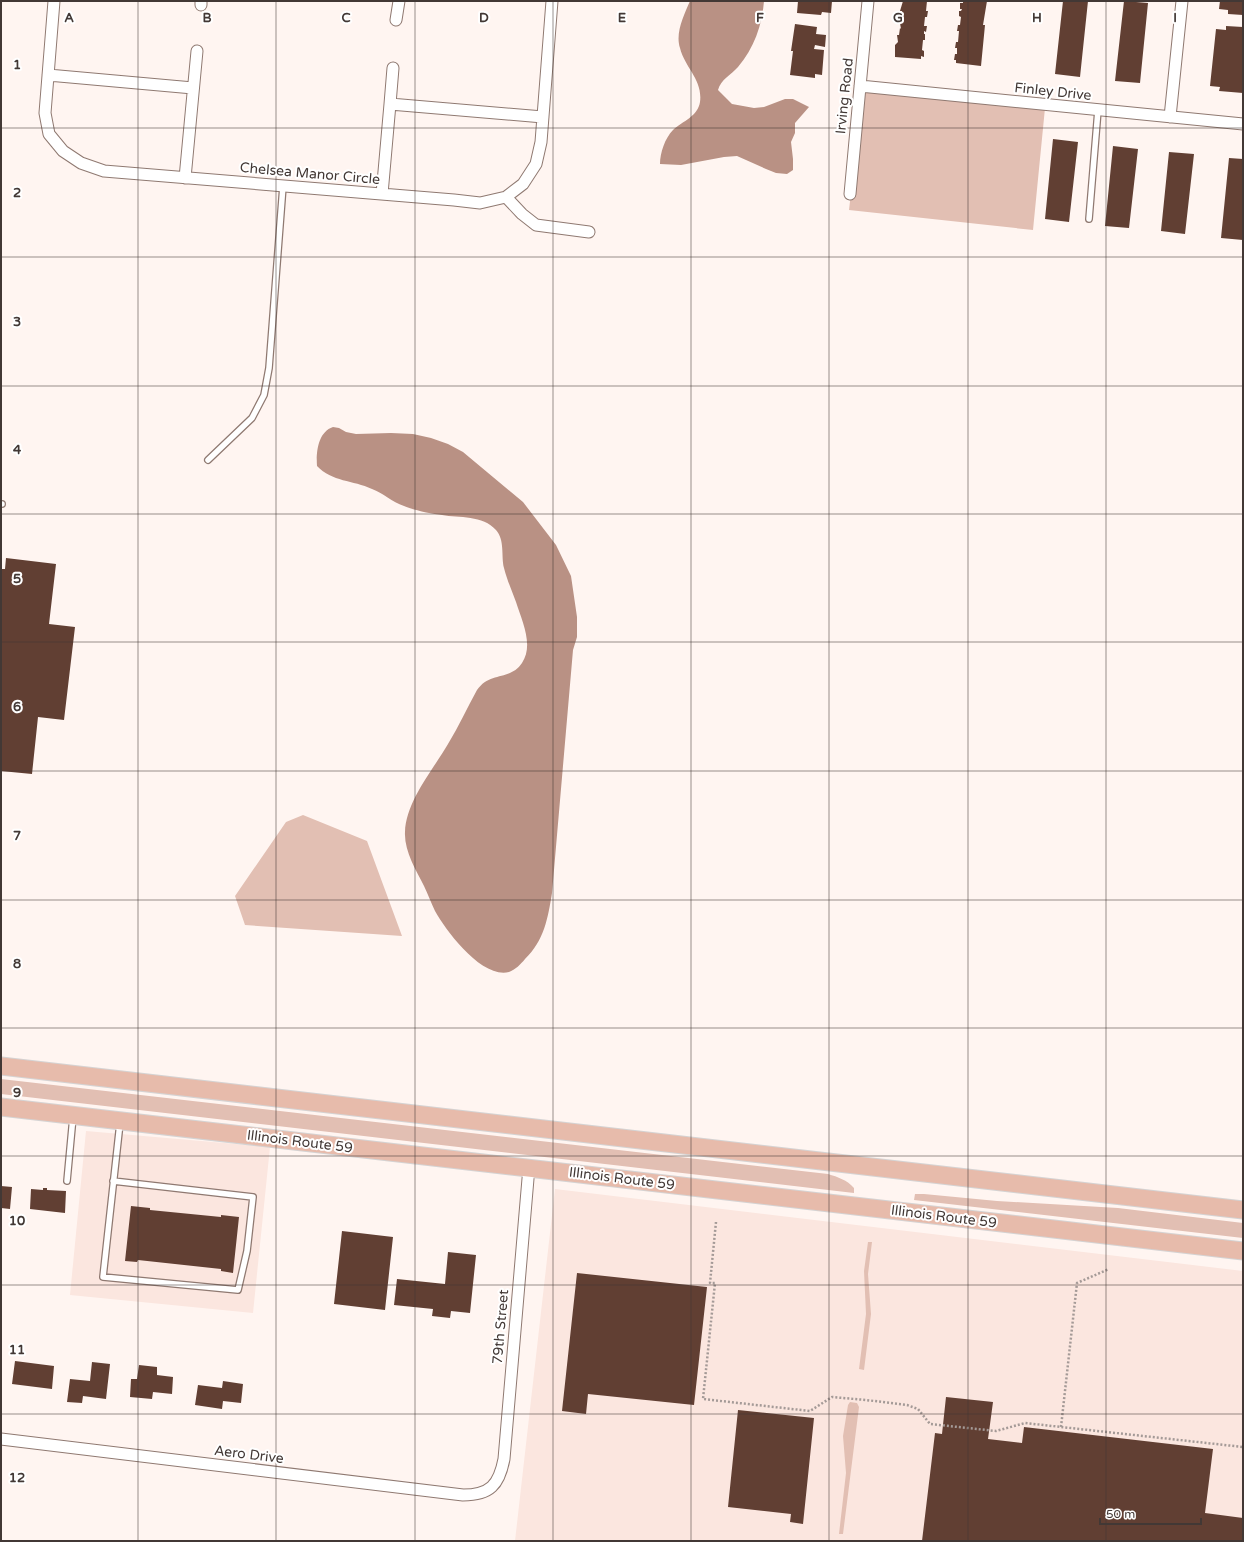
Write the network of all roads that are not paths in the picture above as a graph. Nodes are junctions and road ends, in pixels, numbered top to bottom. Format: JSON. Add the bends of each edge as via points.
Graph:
{"nodes":[{"id":1,"x":54,"y":1,"type":"edge"},
{"id":2,"x":398,"y":1,"type":"edge"},
{"id":3,"x":552,"y":1,"type":"edge"},
{"id":4,"x":868,"y":1,"type":"edge"},
{"id":5,"x":1182,"y":1,"type":"edge"},
{"id":6,"x":396,"y":20,"type":"dead end"},
{"id":7,"x":197,"y":51,"type":"dead end"},
{"id":8,"x":393,"y":68,"type":"dead end"},
{"id":9,"x":48,"y":75,"type":"junction"},
{"id":10,"x":860,"y":86,"type":"junction"},
{"id":11,"x":193,"y":88,"type":"junction"},
{"id":12,"x":390,"y":104,"type":"junction"},
{"id":13,"x":1098,"y":110,"type":"junction"},
{"id":14,"x":543,"y":117,"type":"junction"},
{"id":15,"x":1170,"y":117,"type":"junction"},
{"id":16,"x":1243,"y":124,"type":"edge"},
{"id":17,"x":185,"y":178,"type":"junction"},
{"id":18,"x":283,"y":186,"type":"junction"},
{"id":19,"x":382,"y":194,"type":"junction"},
{"id":20,"x":850,"y":194,"type":"dead end"},
{"id":21,"x":506,"y":197,"type":"junction"},
{"id":22,"x":1089,"y":219,"type":"dead end"},
{"id":23,"x":589,"y":232,"type":"dead end"},
{"id":24,"x":208,"y":460,"type":"dead end"},
{"id":25,"x":1,"y":1066,"type":"edge"},
{"id":26,"x":1,"y":1107,"type":"edge"},
{"id":27,"x":73,"y":1115,"type":"junction"},
{"id":28,"x":120,"y":1120,"type":"junction"},
{"id":29,"x":529,"y":1167,"type":"junction"},
{"id":30,"x":67,"y":1181,"type":"dead end"},
{"id":31,"x":113,"y":1181,"type":"junction"},
{"id":32,"x":1243,"y":1210,"type":"edge"},
{"id":33,"x":1243,"y":1251,"type":"edge"},
{"id":34,"x":1,"y":1440,"type":"edge"},
{"id":35,"x":492,"y":1487,"type":"joint"}],
"edges":[{"from":1,"to":9,"type":"street","name":"Chelsea Manor Circle"},
{"from":2,"to":6,"type":"street"},
{"from":3,"to":14,"type":"street","name":"Chelsea Manor Circle"},
{"from":4,"to":10,"type":"street","name":"Irving Road"},
{"from":5,"to":15,"type":"street"},
{"from":7,"to":11,"type":"street"},
{"from":8,"to":12,"type":"street"},
{"from":9,"to":11,"type":"street"},
{"from":9,"to":17,"type":"street","name":"Chelsea Manor Circle","via":[[45,113],[49,134],[62,151],[81,163],[104,171]]},
{"from":10,"to":13,"type":"street","name":"Finley Drive"},
{"from":10,"to":20,"type":"street","name":"Irving Road"},
{"from":11,"to":17,"type":"street"},
{"from":12,"to":14,"type":"street"},
{"from":12,"to":19,"type":"street"},
{"from":13,"to":15,"type":"street","name":"Finley Drive"},
{"from":13,"to":22,"type":"lane"},
{"from":14,"to":21,"type":"street","name":"Chelsea Manor Circle","via":[[536,164],[523,184]]},
{"from":15,"to":16,"type":"street","name":"Finley Drive"},
{"from":17,"to":18,"type":"street","name":"Chelsea Manor Circle"},
{"from":18,"to":19,"type":"street","name":"Chelsea Manor Circle"},
{"from":18,"to":24,"type":"lane","via":[[269,368],[264,395],[252,418]]},
{"from":19,"to":21,"type":"street","name":"Chelsea Manor Circle","via":[[480,204]]},
{"from":21,"to":23,"type":"street","via":[[536,225]]},
{"from":25,"to":32,"type":"main road"},
{"from":26,"to":27,"type":"main road","name":"Illinois Route 59"},
{"from":27,"to":28,"type":"main road","name":"Illinois Route 59"},
{"from":27,"to":30,"type":"lane"},
{"from":28,"to":29,"type":"main road","name":"Illinois Route 59"},
{"from":28,"to":31,"type":"lane"},
{"from":29,"to":33,"type":"main road","name":"Illinois Route 59"},
{"from":29,"to":35,"type":"street","name":"79th Street","via":[[504,1459],[500,1474]]},
{"from":31,"to":31,"type":"lane","via":[[103,1277],[238,1290],[247,1251],[253,1196]]},
{"from":34,"to":35,"type":"street","name":"Aero Drive","via":[[463,1494],[478,1494]]}]}
